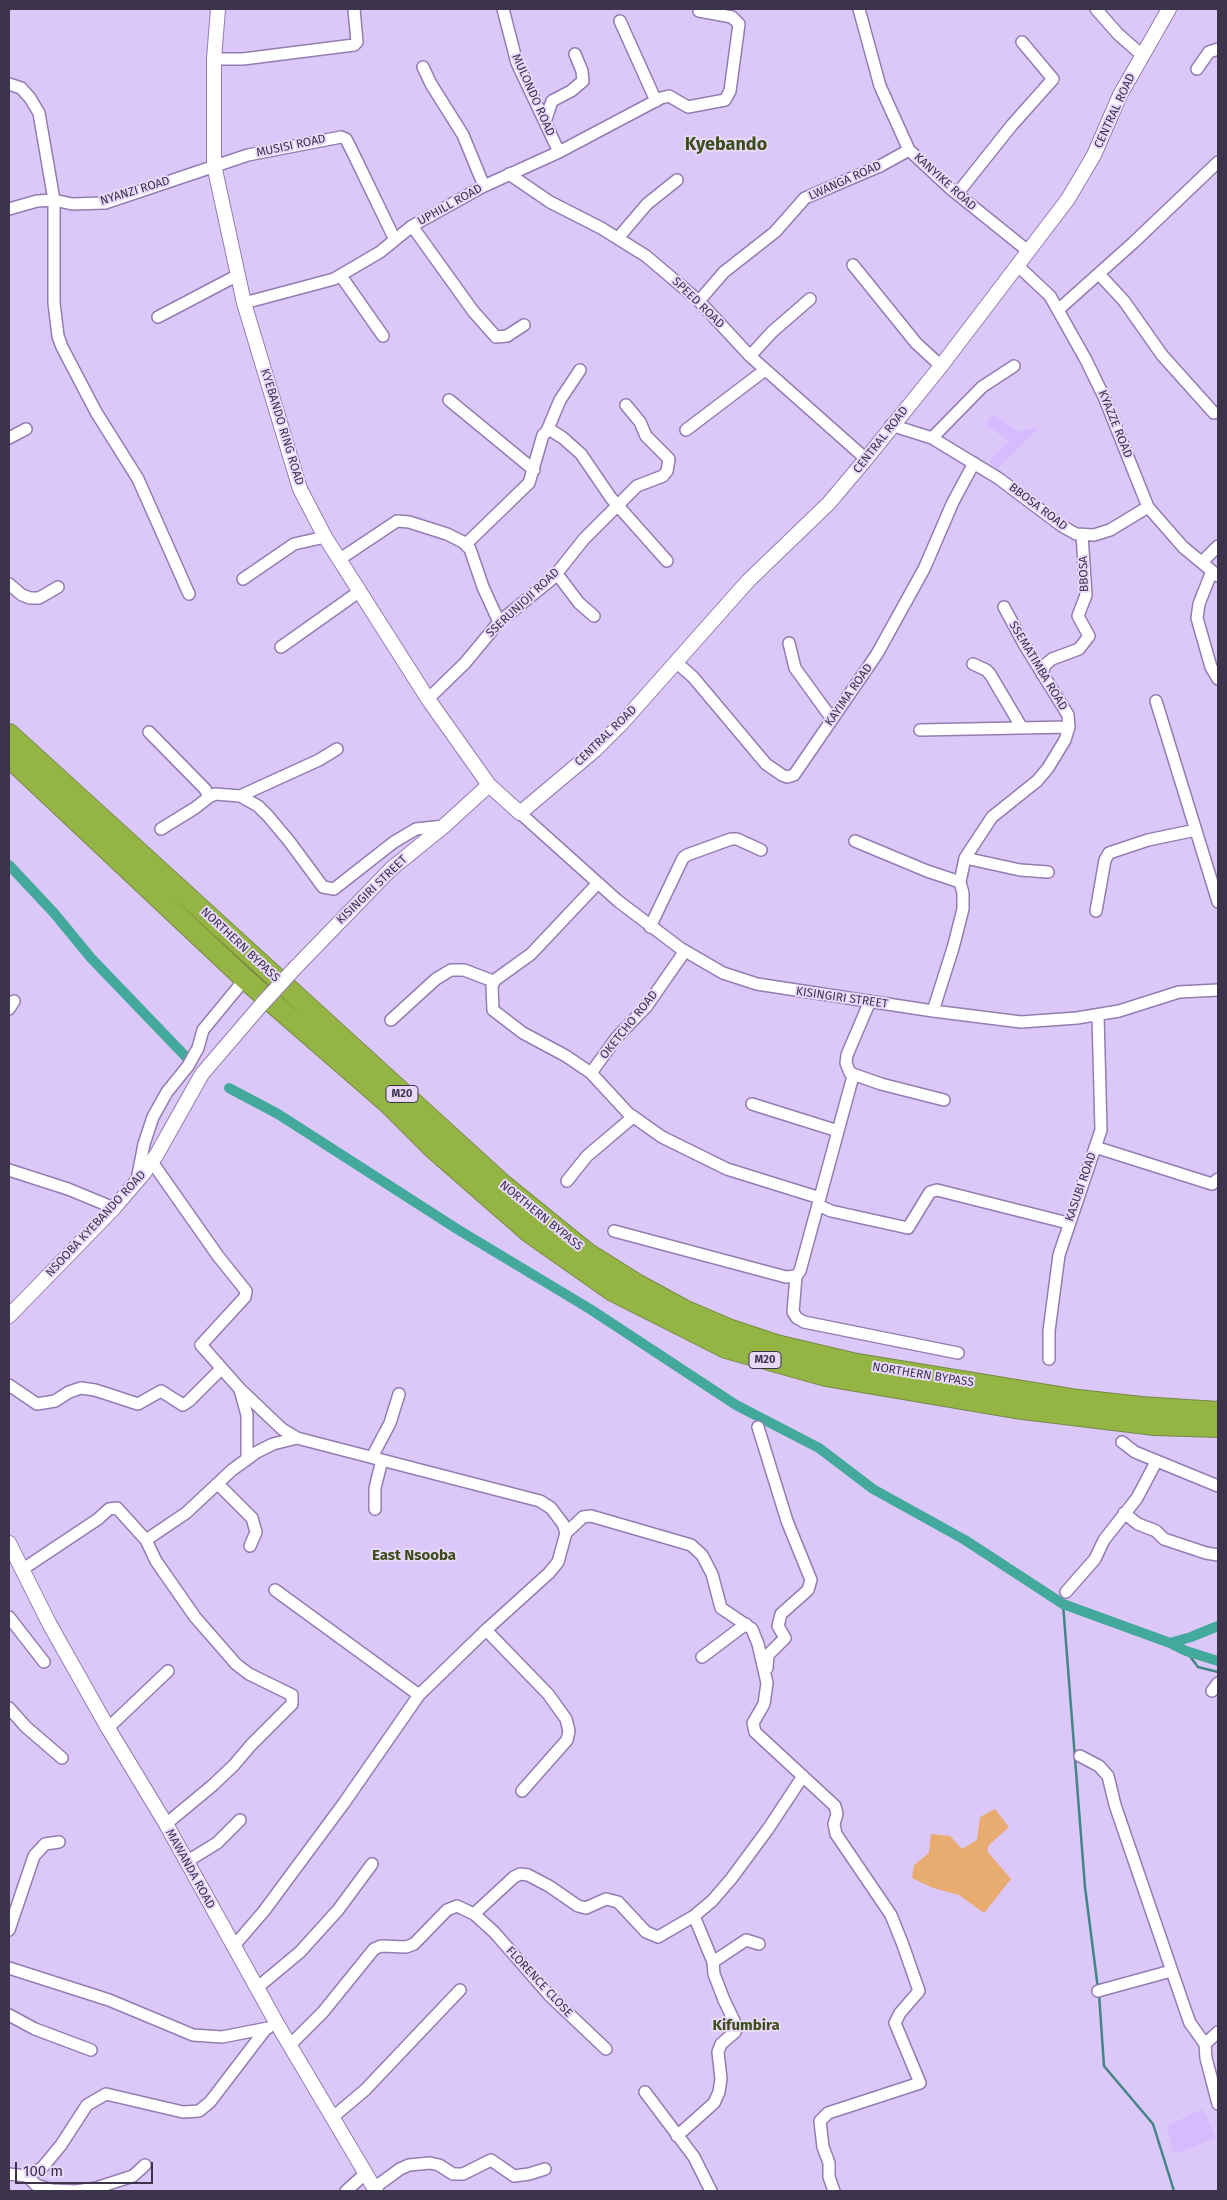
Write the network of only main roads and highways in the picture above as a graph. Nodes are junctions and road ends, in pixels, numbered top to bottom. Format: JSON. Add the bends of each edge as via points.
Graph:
{"nodes":[{"id":1,"x":9,"y":734,"type":"edge"},
{"id":2,"x":9,"y":757,"type":"edge"},
{"id":3,"x":1218,"y":1412,"type":"edge"},
{"id":4,"x":1218,"y":1426,"type":"edge"}],
"edges":[{"from":1,"to":3,"type":"highway","name":"NORTHERN BYPASS","number":"M20","via":[[502,1184],[587,1253],[638,1285],[731,1330],[776,1345],[852,1363],[1078,1400]]},
{"from":2,"to":4,"type":"highway","name":"NORTHERN BYPASS","number":"M20","via":[[245,979],[389,1104],[434,1149],[529,1232],[613,1291],[726,1348],[826,1376],[1015,1408],[1155,1425]]}]}
